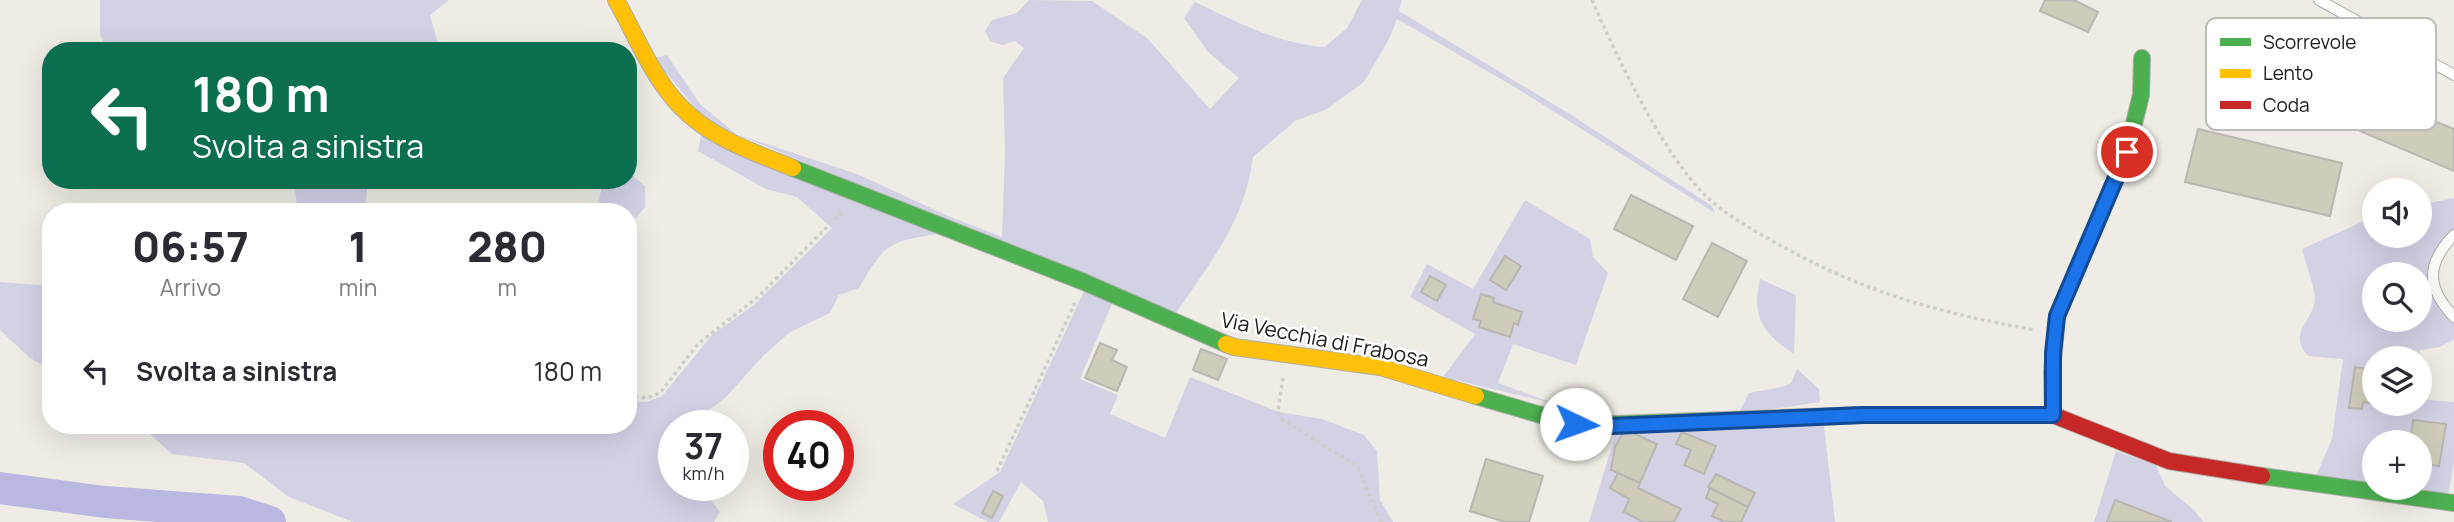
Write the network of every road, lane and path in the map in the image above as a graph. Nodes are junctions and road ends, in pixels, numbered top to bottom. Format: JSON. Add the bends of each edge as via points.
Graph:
{"nodes":[{"id":1,"x":616,"y":0,"type":"edge"},
{"id":2,"x":1592,"y":0,"type":"edge"},
{"id":3,"x":2319,"y":0,"type":"edge"},
{"id":4,"x":2351,"y":18,"type":"edge"},
{"id":5,"x":2142,"y":58,"type":"dead end"},
{"id":6,"x":2436,"y":65,"type":"edge"},
{"id":7,"x":2454,"y":75,"type":"edge"},
{"id":8,"x":861,"y":193,"type":"junction"},
{"id":9,"x":2454,"y":235,"type":"edge"},
{"id":10,"x":1084,"y":282,"type":"junction"},
{"id":11,"x":2454,"y":317,"type":"edge"},
{"id":12,"x":2054,"y":333,"type":"junction"},
{"id":13,"x":1286,"y":355,"type":"junction"},
{"id":14,"x":637,"y":397,"type":"edge"},
{"id":15,"x":2053,"y":415,"type":"junction"},
{"id":16,"x":997,"y":471,"type":"dead end"},
{"id":17,"x":2454,"y":503,"type":"edge"},
{"id":18,"x":1381,"y":522,"type":"edge"}],
"edges":[{"from":1,"to":8,"type":"street","name":"Via Vecchia di Frabosa","via":[[660,82],[695,122],[739,146]]},
{"from":2,"to":12,"type":"path","via":[[1662,136],[1706,196],[1723,211],[1833,273],[1896,298],[1961,317]]},
{"from":3,"to":4,"type":"lane"},
{"from":5,"to":12,"type":"street","via":[[2141,95],[2127,152],[2060,307]]},
{"from":6,"to":7,"type":"lane"},
{"from":8,"to":10,"type":"street","name":"Via Vecchia di Frabosa"},
{"from":8,"to":14,"type":"path","via":[[758,297],[698,344],[664,390],[648,398]]},
{"from":9,"to":11,"type":"lane","via":[[2439,254],[2432,279],[2435,295]]},
{"from":10,"to":13,"type":"street","name":"Via Vecchia di Frabosa","via":[[1215,341]]},
{"from":10,"to":16,"type":"path"},
{"from":12,"to":15,"type":"street"},
{"from":13,"to":15,"type":"street","name":"Via Vecchia di Frabosa","via":[[1380,368],[1583,425],[1863,415]]},
{"from":13,"to":18,"type":"path","via":[[1280,418],[1354,463],[1362,472]]},
{"from":15,"to":17,"type":"street","name":"Via Vecchia di Frabosa","via":[[2074,420],[2147,455],[2199,468]]}]}
